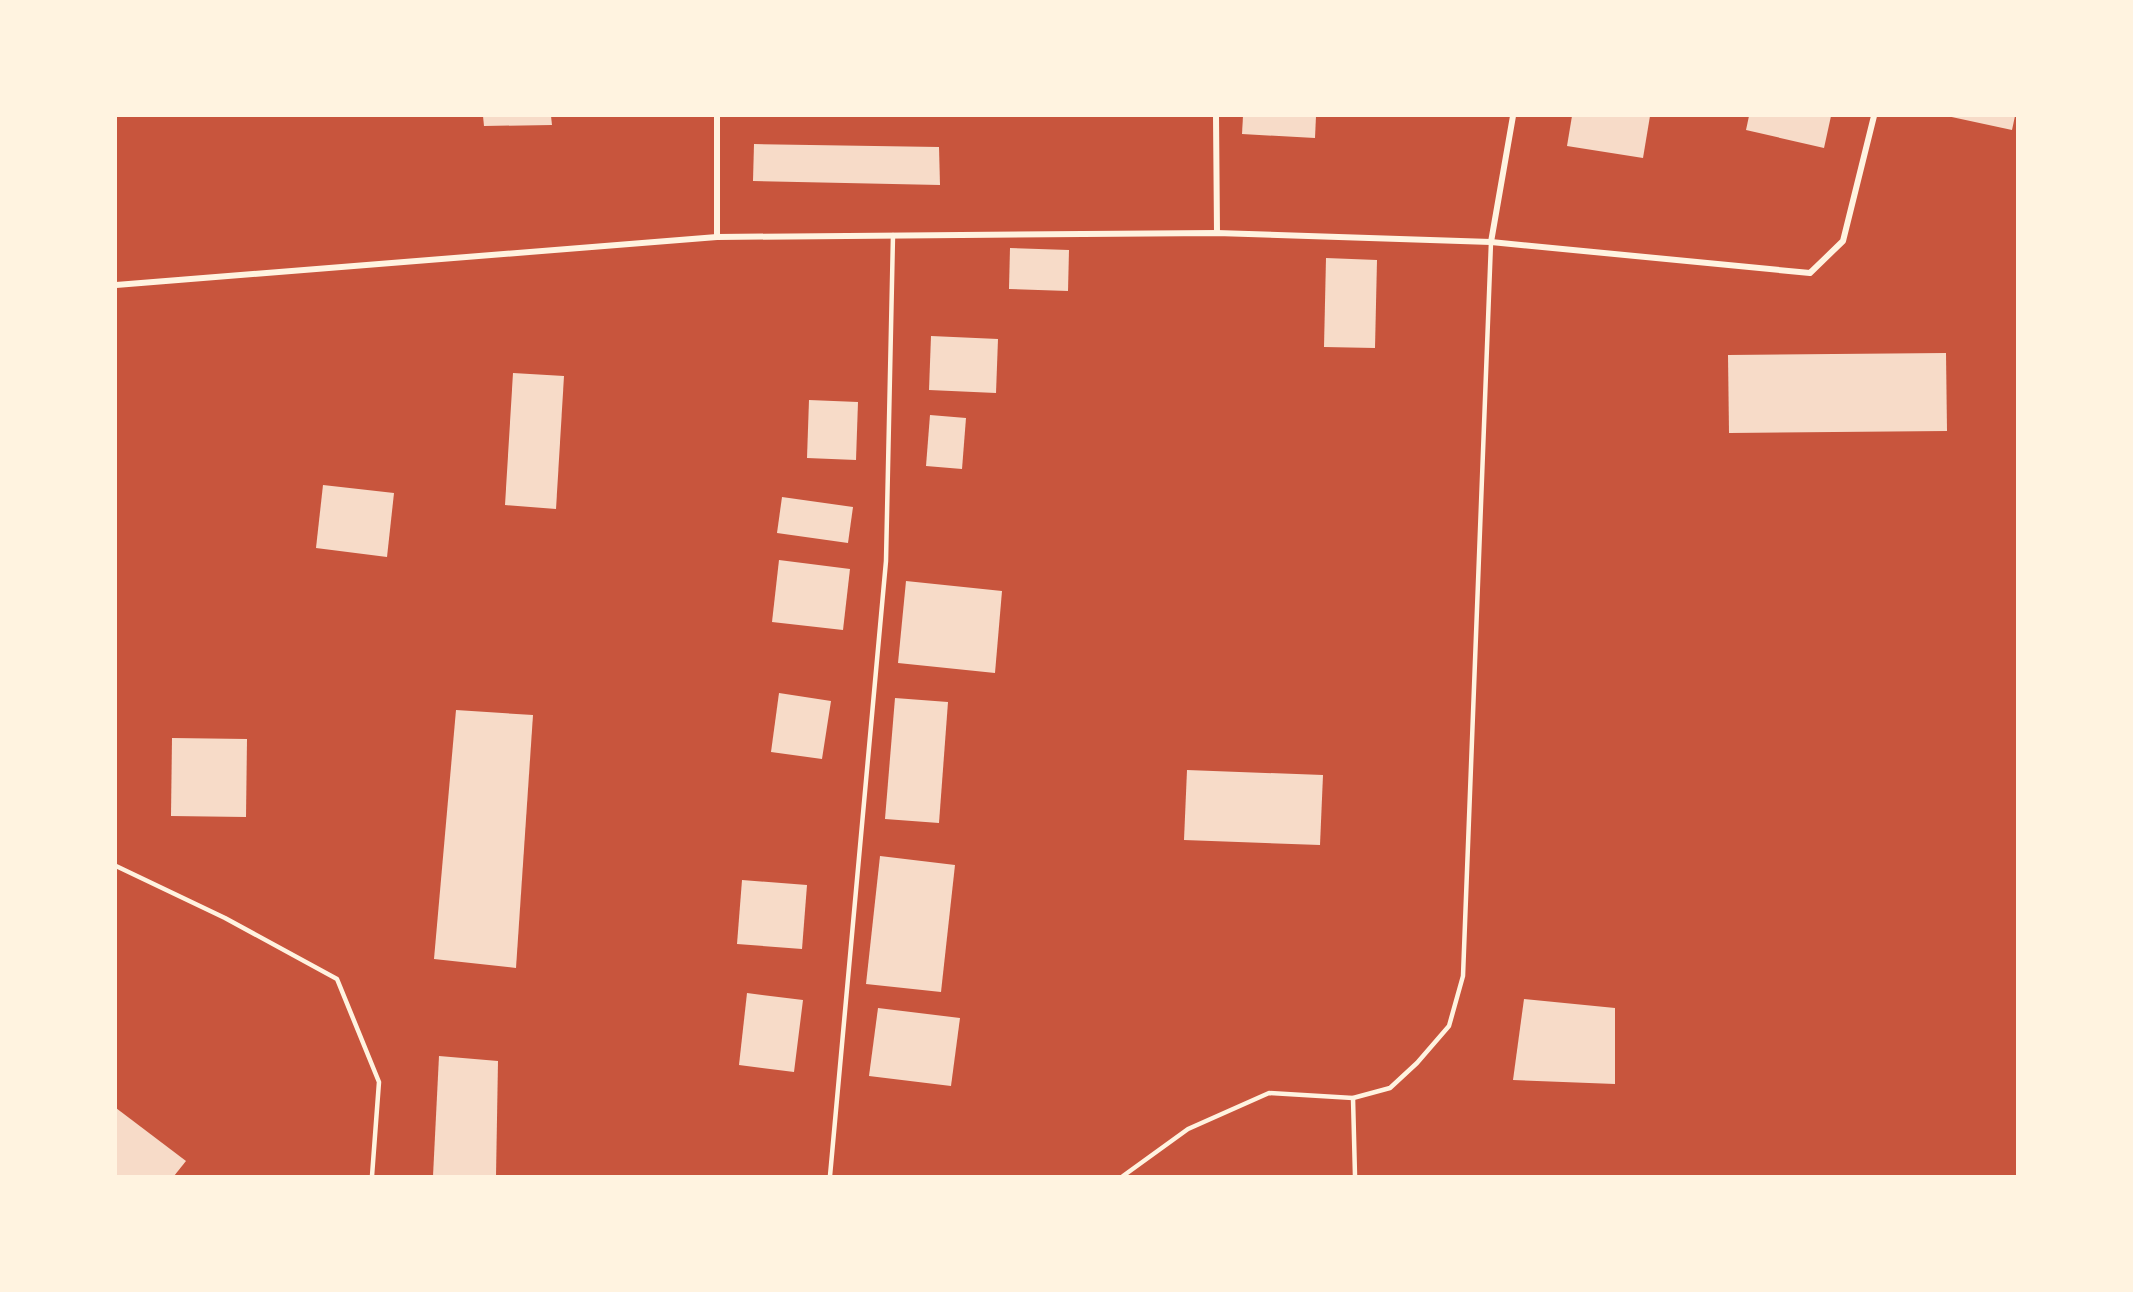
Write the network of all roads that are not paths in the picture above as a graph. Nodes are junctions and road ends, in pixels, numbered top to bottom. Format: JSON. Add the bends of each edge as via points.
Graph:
{"nodes":[{"id":1,"x":717,"y":116,"type":"edge"},
{"id":2,"x":1216,"y":116,"type":"edge"},
{"id":3,"x":1513,"y":116,"type":"edge"},
{"id":4,"x":1874,"y":116,"type":"edge"},
{"id":5,"x":1217,"y":233,"type":"junction"},
{"id":6,"x":893,"y":235,"type":"junction"},
{"id":7,"x":717,"y":237,"type":"junction"},
{"id":8,"x":1491,"y":242,"type":"junction"},
{"id":9,"x":116,"y":285,"type":"edge"},
{"id":10,"x":116,"y":866,"type":"edge"},
{"id":11,"x":1353,"y":1098,"type":"junction"},
{"id":12,"x":372,"y":1176,"type":"edge"},
{"id":13,"x":830,"y":1176,"type":"edge"},
{"id":14,"x":1124,"y":1176,"type":"edge"},
{"id":15,"x":1355,"y":1176,"type":"edge"}],
"edges":[{"from":1,"to":7,"type":"street"},
{"from":2,"to":5,"type":"street"},
{"from":3,"to":8,"type":"street"},
{"from":4,"to":8,"type":"street","via":[[1843,241],[1810,273]]},
{"from":5,"to":6,"type":"street"},
{"from":5,"to":8,"type":"street"},
{"from":6,"to":7,"type":"street"},
{"from":6,"to":13,"type":"lane","via":[[886,561]]},
{"from":7,"to":9,"type":"street"},
{"from":8,"to":11,"type":"lane","via":[[1462,976],[1449,1026],[1417,1063],[1390,1088]]},
{"from":10,"to":12,"type":"lane","via":[[225,918],[337,979],[379,1082]]},
{"from":11,"to":14,"type":"lane","via":[[1269,1093],[1188,1129]]},
{"from":11,"to":15,"type":"lane"}]}
